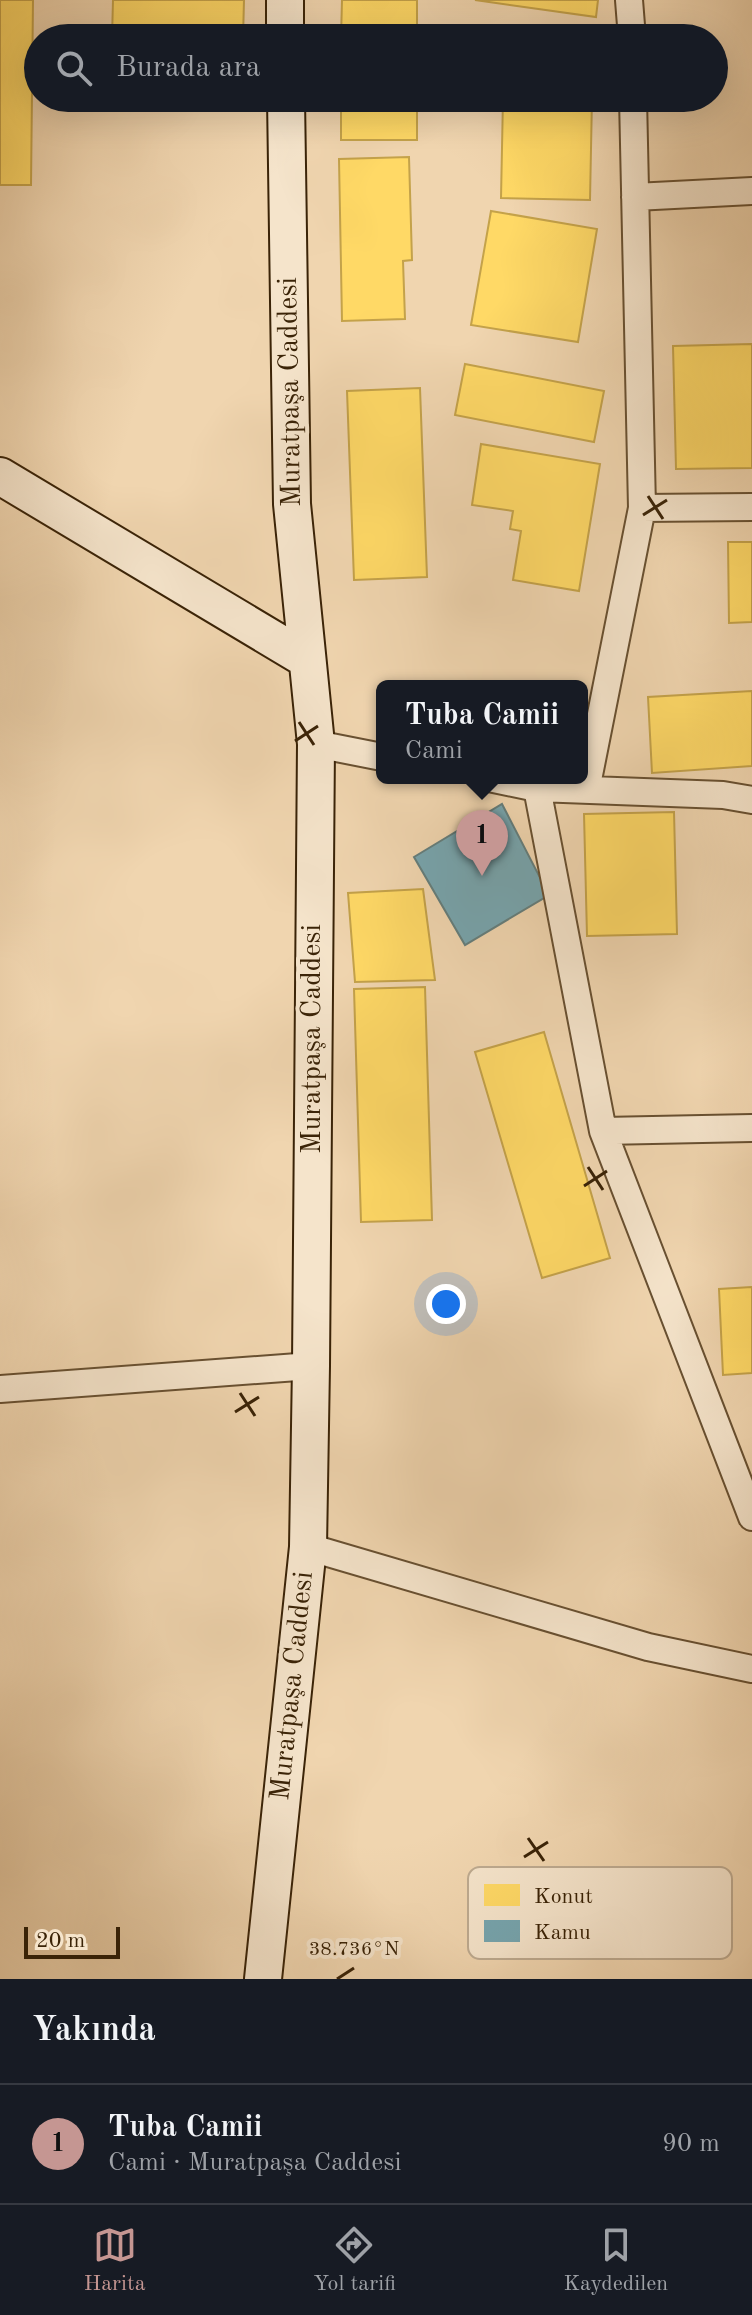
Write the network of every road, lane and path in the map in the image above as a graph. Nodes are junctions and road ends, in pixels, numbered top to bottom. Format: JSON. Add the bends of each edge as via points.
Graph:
{"nodes":[{"id":1,"x":285,"y":0,"type":"edge"},
{"id":2,"x":629,"y":0,"type":"edge"},
{"id":3,"x":285,"y":24,"type":"edge"},
{"id":4,"x":631,"y":24,"type":"edge"},
{"id":5,"x":286,"y":112,"type":"edge"},
{"id":6,"x":633,"y":112,"type":"edge"},
{"id":7,"x":752,"y":191,"type":"edge"},
{"id":8,"x":635,"y":197,"type":"junction"},
{"id":9,"x":0,"y":476,"type":"edge"},
{"id":10,"x":752,"y":507,"type":"edge"},
{"id":11,"x":642,"y":508,"type":"junction"},
{"id":12,"x":306,"y":659,"type":"junction"},
{"id":13,"x":316,"y":744,"type":"junction"},
{"id":14,"x":376,"y":756,"type":"edge"},
{"id":15,"x":588,"y":780,"type":"edge"},
{"id":16,"x":518,"y":784,"type":"edge"},
{"id":17,"x":587,"y":784,"type":"edge"},
{"id":18,"x":537,"y":788,"type":"junction"},
{"id":19,"x":586,"y":790,"type":"junction"},
{"id":20,"x":752,"y":800,"type":"edge"},
{"id":21,"x":752,"y":1128,"type":"edge"},
{"id":22,"x":603,"y":1131,"type":"junction"},
{"id":23,"x":311,"y":1366,"type":"junction"},
{"id":24,"x":0,"y":1389,"type":"edge"},
{"id":25,"x":752,"y":1517,"type":"edge"},
{"id":26,"x":308,"y":1547,"type":"junction"},
{"id":27,"x":752,"y":1669,"type":"edge"},
{"id":28,"x":263,"y":1979,"type":"edge"}],
"edges":[{"from":1,"to":3,"type":"street"},
{"from":2,"to":4,"type":"street"},
{"from":5,"to":12,"type":"street","name":"Muratpaşa Caddesi","via":[[292,504]]},
{"from":6,"to":8,"type":"street"},
{"from":7,"to":8,"type":"street"},
{"from":8,"to":11,"type":"street"},
{"from":9,"to":12,"type":"street"},
{"from":10,"to":11,"type":"street"},
{"from":11,"to":15,"type":"street"},
{"from":12,"to":13,"type":"street","name":"Muratpaşa Caddesi"},
{"from":13,"to":14,"type":"street"},
{"from":13,"to":23,"type":"street","name":"Muratpaşa Caddesi"},
{"from":16,"to":18,"type":"street"},
{"from":17,"to":19,"type":"street"},
{"from":18,"to":19,"type":"street"},
{"from":18,"to":22,"type":"street"},
{"from":19,"to":20,"type":"street"},
{"from":21,"to":22,"type":"street"},
{"from":22,"to":25,"type":"street"},
{"from":23,"to":24,"type":"street"},
{"from":23,"to":26,"type":"street","name":"Muratpaşa Caddesi"},
{"from":26,"to":27,"type":"street","via":[[648,1647]]},
{"from":26,"to":28,"type":"street","name":"Muratpaşa Caddesi"}]}
